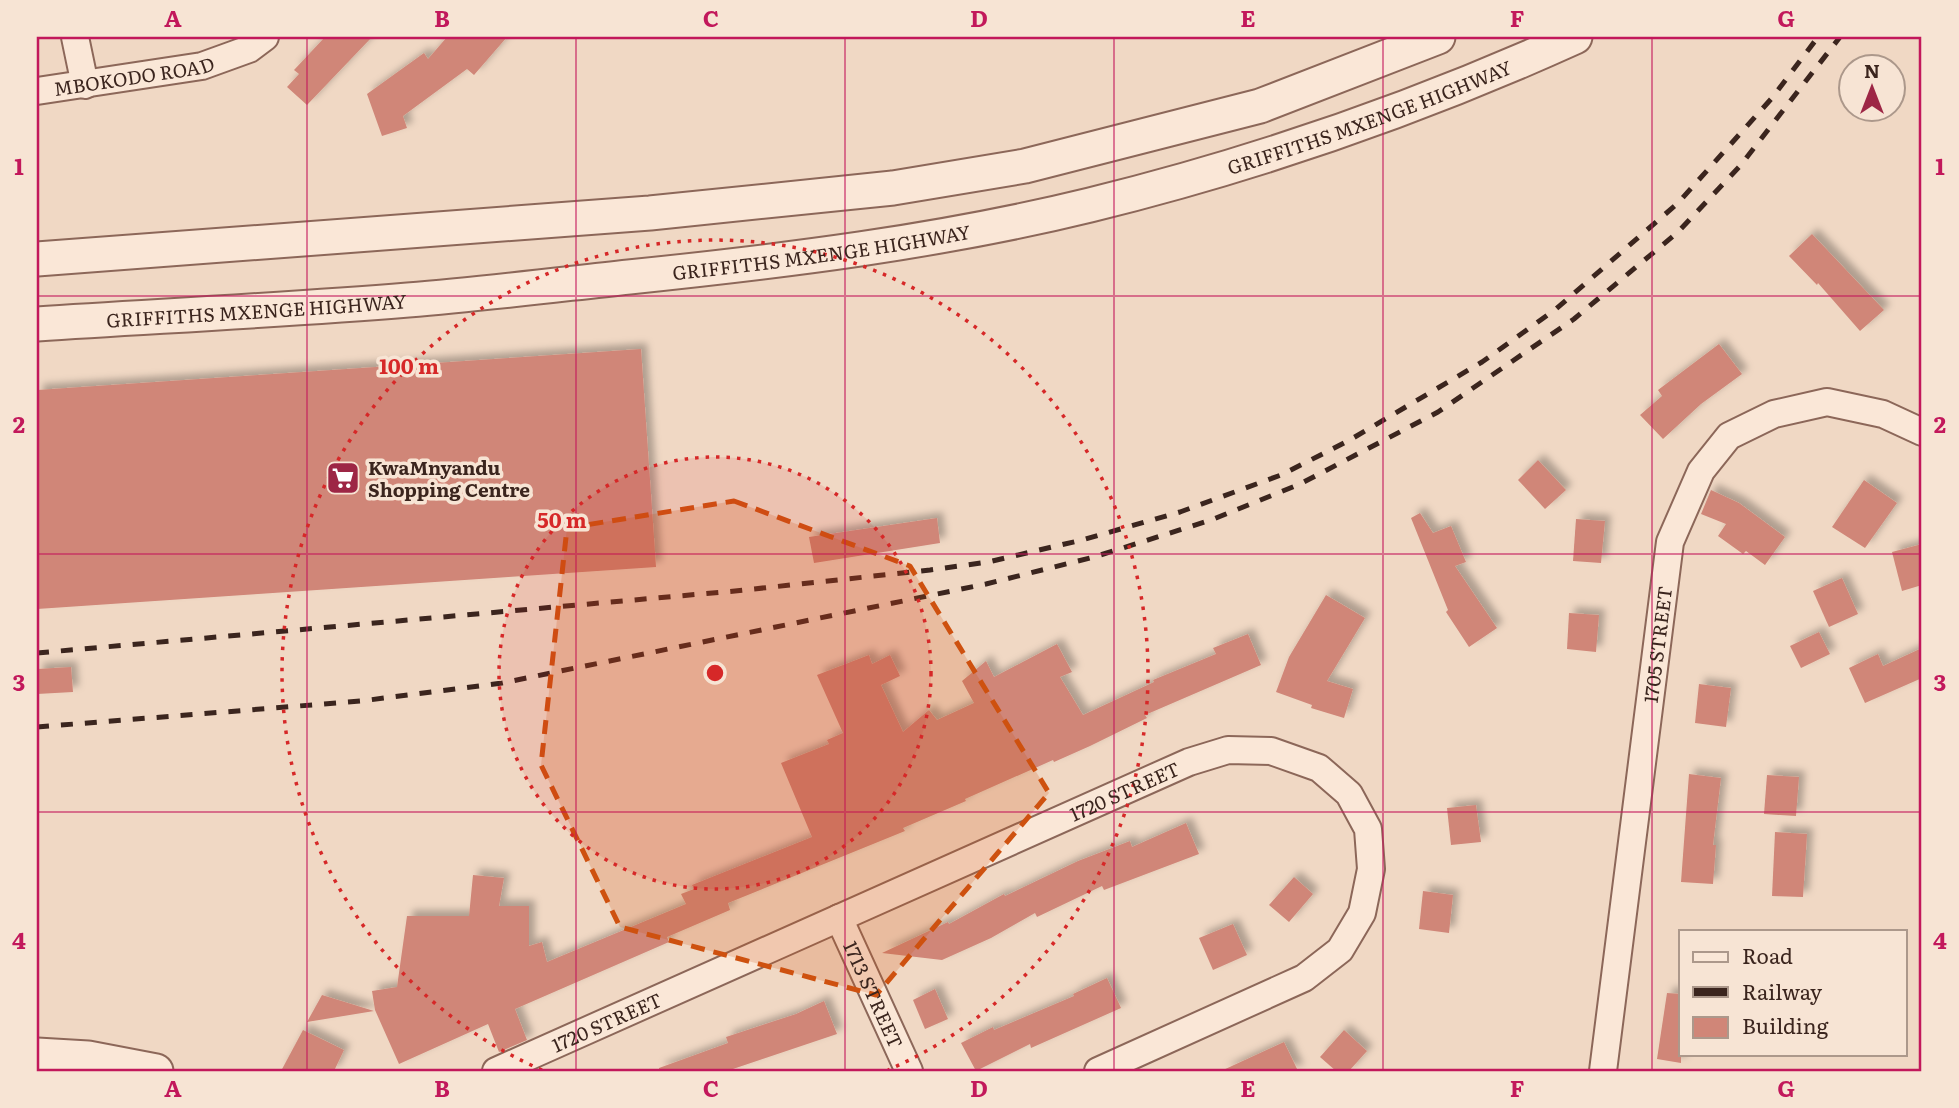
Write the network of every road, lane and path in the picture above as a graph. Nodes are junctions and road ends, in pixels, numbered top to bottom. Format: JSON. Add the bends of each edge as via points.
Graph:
{"nodes":[{"id":1,"x":75,"y":37,"type":"edge"},
{"id":2,"x":265,"y":37,"type":"edge"},
{"id":3,"x":1438,"y":37,"type":"edge"},
{"id":4,"x":1575,"y":37,"type":"edge"},
{"id":5,"x":85,"y":85,"type":"junction"},
{"id":6,"x":37,"y":90,"type":"edge"},
{"id":7,"x":37,"y":259,"type":"edge"},
{"id":8,"x":37,"y":324,"type":"edge"},
{"id":9,"x":1922,"y":432,"type":"edge"},
{"id":10,"x":839,"y":918,"type":"junction"},
{"id":11,"x":37,"y":1055,"type":"edge"},
{"id":12,"x":156,"y":1071,"type":"edge"},
{"id":13,"x":496,"y":1071,"type":"edge"},
{"id":14,"x":909,"y":1071,"type":"edge"},
{"id":15,"x":1098,"y":1071,"type":"edge"},
{"id":16,"x":1603,"y":1071,"type":"edge"}],
"edges":[{"from":1,"to":5,"type":"street"},
{"from":2,"to":5,"type":"street","name":"MBOKODO ROAD","via":[[249,49],[202,66]]},
{"from":3,"to":7,"type":"street","via":[[1260,106],[1025,166],[893,188],[650,213]]},
{"from":4,"to":8,"type":"street","name":"GRIFFITHS MXENGE HIGHWAY","via":[[1365,124],[1277,154],[1098,203],[964,231],[777,262],[410,300]]},
{"from":5,"to":6,"type":"street","name":"MBOKODO ROAD"},
{"from":9,"to":16,"type":"street","name":"1705 STREET","via":[[1882,414],[1827,402],[1774,414],[1728,436],[1701,471],[1670,542]]},
{"from":10,"to":13,"type":"street","name":"1720 STREET"},
{"from":10,"to":14,"type":"street","name":"1713 STREET"},
{"from":10,"to":15,"type":"street","name":"1720 STREET","via":[[1189,762],[1228,750],[1271,751],[1319,768],[1349,794],[1368,829],[1371,869],[1362,913],[1340,950],[1304,978]]},
{"from":11,"to":12,"type":"street","via":[[88,1058]]}]}
